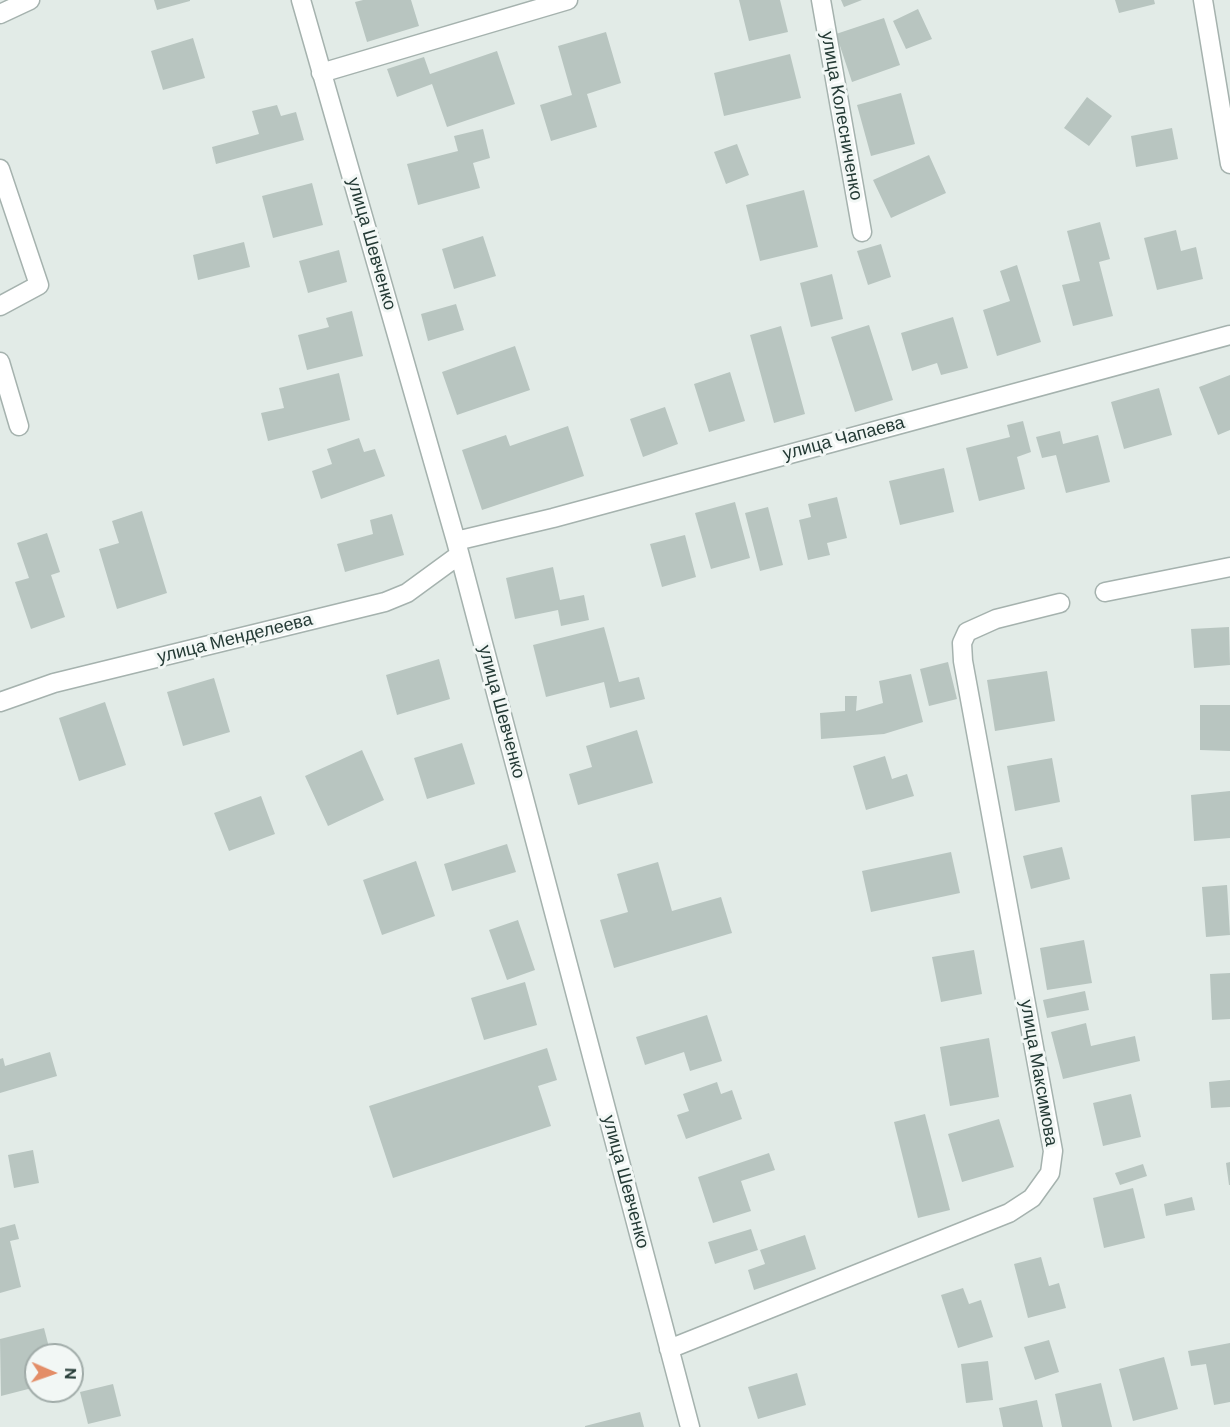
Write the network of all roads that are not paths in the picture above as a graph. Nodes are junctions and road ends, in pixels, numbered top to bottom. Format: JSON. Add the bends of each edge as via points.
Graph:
{"nodes":[{"id":1,"x":30,"y":0,"type":"edge"},
{"id":2,"x":301,"y":0,"type":"edge"},
{"id":3,"x":568,"y":0,"type":"edge"},
{"id":4,"x":820,"y":0,"type":"edge"},
{"id":5,"x":1203,"y":0,"type":"edge"},
{"id":6,"x":0,"y":14,"type":"edge"},
{"id":7,"x":321,"y":74,"type":"junction"},
{"id":8,"x":1230,"y":164,"type":"edge"},
{"id":9,"x":0,"y":169,"type":"edge"},
{"id":10,"x":862,"y":232,"type":"dead end"},
{"id":11,"x":0,"y":306,"type":"edge"},
{"id":12,"x":1230,"y":335,"type":"edge"},
{"id":13,"x":0,"y":362,"type":"edge"},
{"id":14,"x":19,"y":426,"type":"dead end"},
{"id":15,"x":458,"y":548,"type":"junction"},
{"id":16,"x":1230,"y":567,"type":"edge"},
{"id":17,"x":1105,"y":592,"type":"dead end"},
{"id":18,"x":1060,"y":603,"type":"dead end"},
{"id":19,"x":0,"y":702,"type":"edge"},
{"id":20,"x":669,"y":1349,"type":"junction"},
{"id":21,"x":690,"y":1427,"type":"edge"}],
"edges":[{"from":1,"to":6,"type":"street"},
{"from":2,"to":7,"type":"street","name":"улица Шевченко"},
{"from":3,"to":7,"type":"street"},
{"from":4,"to":10,"type":"street","name":"улица Колесниченко"},
{"from":5,"to":8,"type":"street"},
{"from":7,"to":15,"type":"street","name":"улица Шевченко"},
{"from":9,"to":11,"type":"street","via":[[39,285]]},
{"from":12,"to":15,"type":"street","name":"улица Чапаева","via":[[553,518]]},
{"from":13,"to":14,"type":"street"},
{"from":15,"to":19,"type":"street","name":"улица Менделеева","via":[[407,593],[385,602],[54,683]]},
{"from":15,"to":20,"type":"street","name":"улица Шевченко"},
{"from":16,"to":17,"type":"street"},
{"from":18,"to":20,"type":"street","name":"улица Максимова","via":[[996,619],[967,632],[962,644],[1053,1151],[1050,1173],[1032,1198],[1010,1213]]},
{"from":20,"to":21,"type":"street","name":"улица Шевченко"}]}
